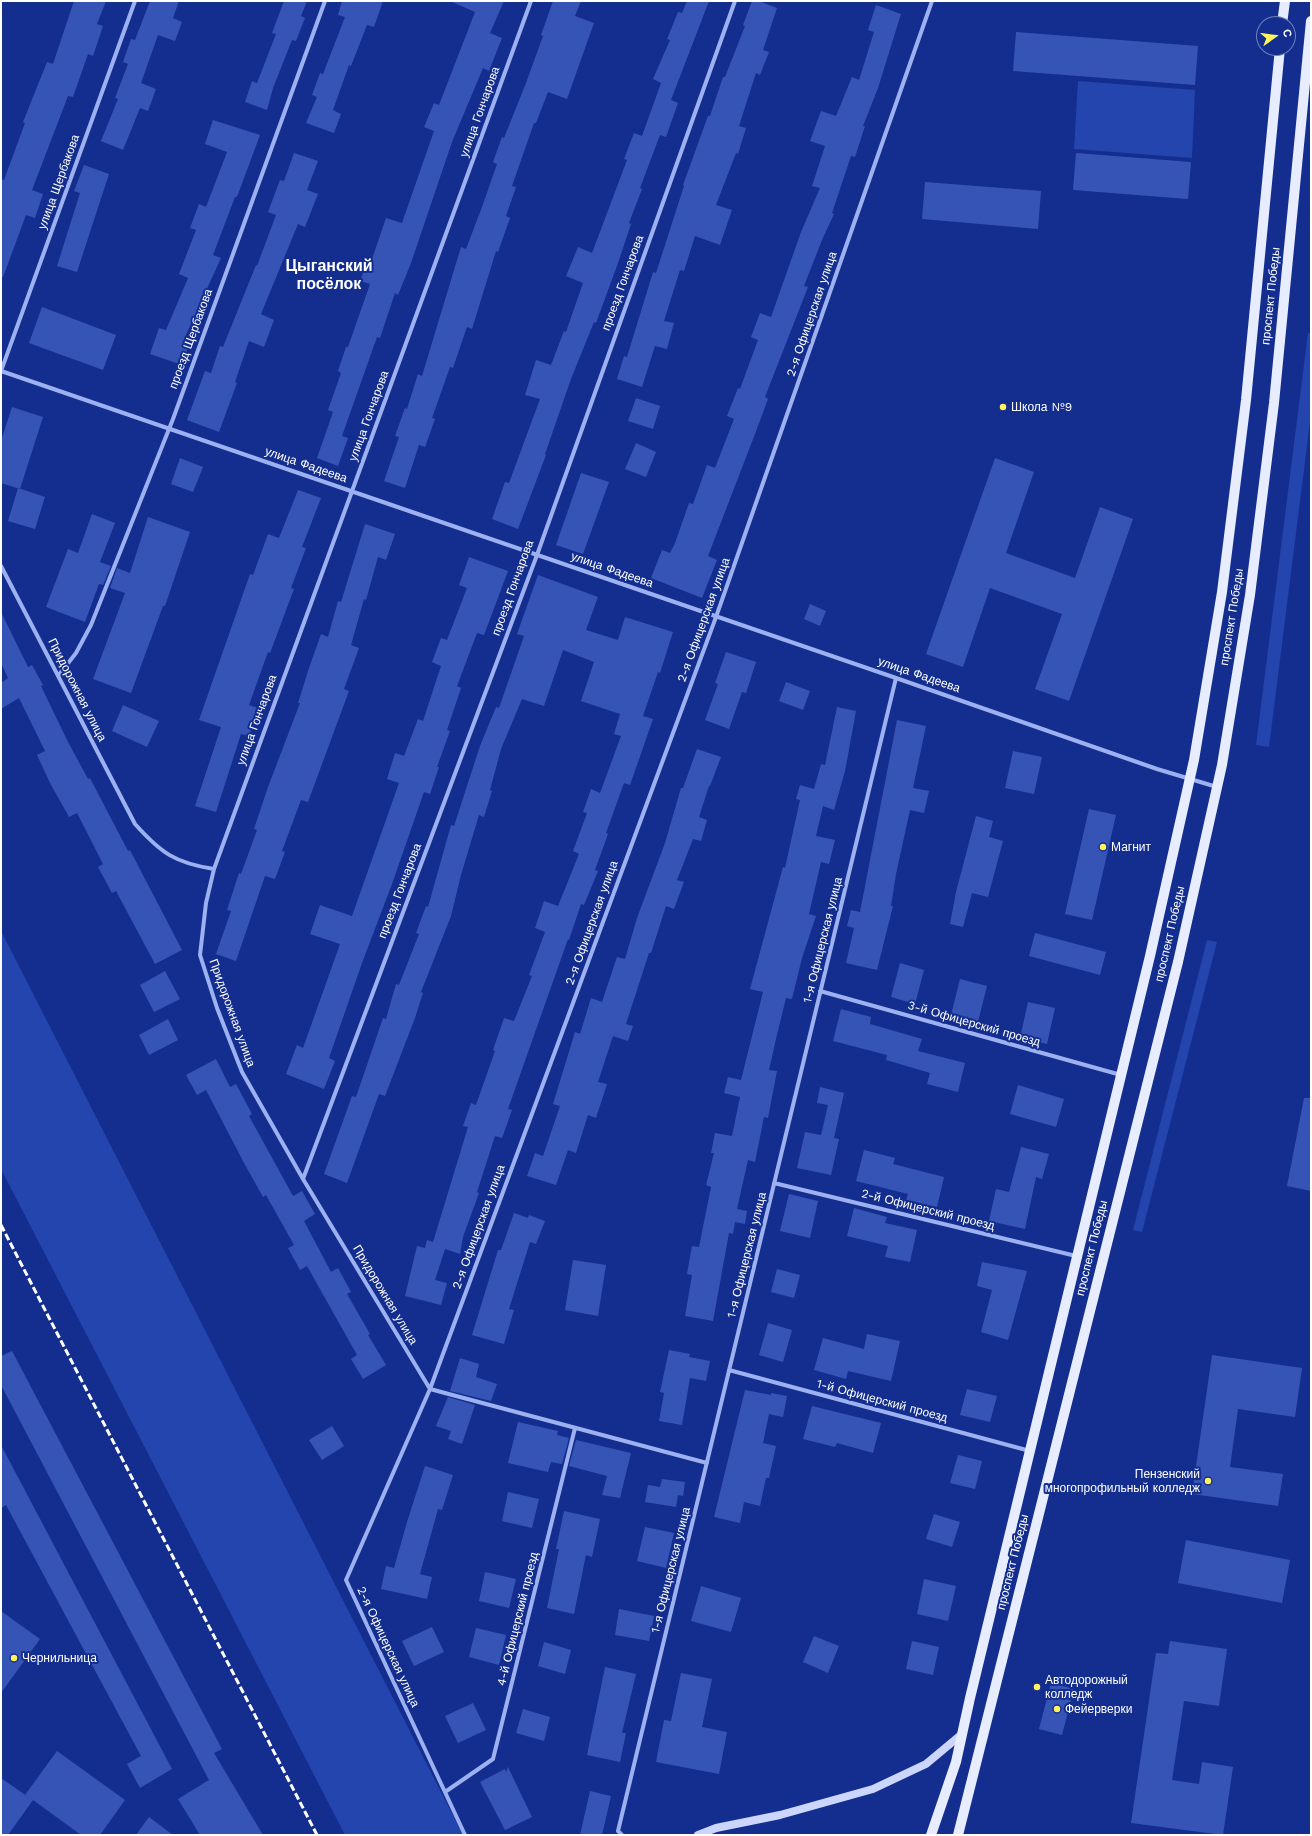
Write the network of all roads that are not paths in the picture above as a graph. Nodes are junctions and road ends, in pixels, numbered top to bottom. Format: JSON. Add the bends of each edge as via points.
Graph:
{"nodes":[{"id":1,"x":135,"y":1,"type":"edge"},
{"id":2,"x":325,"y":1,"type":"edge"},
{"id":3,"x":531,"y":1,"type":"edge"},
{"id":4,"x":735,"y":1,"type":"edge"},
{"id":5,"x":932,"y":1,"type":"edge"},
{"id":6,"x":1284,"y":1,"type":"edge"},
{"id":7,"x":1283,"y":16,"type":"edge"},
{"id":8,"x":1311,"y":21,"type":"edge"},
{"id":9,"x":1279,"y":56,"type":"edge"},
{"id":10,"x":1,"y":371,"type":"edge"},
{"id":11,"x":169,"y":428,"type":"junction"},
{"id":12,"x":352,"y":491,"type":"junction"},
{"id":13,"x":536,"y":555,"type":"junction"},
{"id":14,"x":1,"y":566,"type":"edge"},
{"id":15,"x":716,"y":617,"type":"junction"},
{"id":16,"x":58,"y":676,"type":"junction"},
{"id":17,"x":896,"y":678,"type":"junction"},
{"id":18,"x":1190,"y":779,"type":"junction"},
{"id":19,"x":1217,"y":787,"type":"junction"},
{"id":20,"x":214,"y":869,"type":"junction"},
{"id":21,"x":200,"y":955,"type":"joint"},
{"id":22,"x":820,"y":991,"type":"junction"},
{"id":23,"x":1121,"y":1075,"type":"junction"},
{"id":24,"x":303,"y":1179,"type":"junction"},
{"id":25,"x":774,"y":1183,"type":"junction"},
{"id":26,"x":1077,"y":1257,"type":"junction"},
{"id":27,"x":729,"y":1370,"type":"junction"},
{"id":28,"x":430,"y":1389,"type":"junction"},
{"id":29,"x":575,"y":1428,"type":"junction"},
{"id":30,"x":1030,"y":1451,"type":"junction"},
{"id":31,"x":707,"y":1464,"type":"junction"},
{"id":32,"x":962,"y":1734,"type":"junction"},
{"id":33,"x":445,"y":1792,"type":"junction"},
{"id":34,"x":465,"y":1835,"type":"edge"},
{"id":35,"x":622,"y":1835,"type":"edge"},
{"id":36,"x":698,"y":1835,"type":"edge"},
{"id":37,"x":931,"y":1835,"type":"edge"},
{"id":38,"x":958,"y":1835,"type":"edge"}],
"edges":[{"from":1,"to":10,"type":"street","name":"улица Щербакова"},
{"from":2,"to":11,"type":"street","name":"проезд Щербакова"},
{"from":3,"to":12,"type":"street","name":"улица Гончарова"},
{"from":4,"to":13,"type":"street","name":"проезд Гончарова"},
{"from":5,"to":15,"type":"street","name":"2-я Офицерская улица"},
{"from":6,"to":7,"type":"main road"},
{"from":8,"to":19,"type":"main road","name":"проспект Победы","via":[[1274,403],[1250,595]]},
{"from":9,"to":18,"type":"main road","name":"проспект Победы","via":[[1245,408],[1222,592]]},
{"from":10,"to":11,"type":"street","name":"улица Фадеева"},
{"from":11,"to":12,"type":"street","name":"улица Фадеева"},
{"from":11,"to":16,"type":"street","name":"проезд Щербакова","via":[[91,625],[76,653]]},
{"from":12,"to":13,"type":"street","name":"улица Фадеева"},
{"from":12,"to":20,"type":"street","name":"улица Гончарова"},
{"from":13,"to":15,"type":"street","name":"улица Фадеева"},
{"from":13,"to":24,"type":"street","name":"проезд Гончарова"},
{"from":14,"to":16,"type":"street","name":"Придорожная улица"},
{"from":15,"to":17,"type":"street","name":"улица Фадеева"},
{"from":15,"to":28,"type":"street","name":"2-я Офицерская улица"},
{"from":16,"to":20,"type":"street","name":"Придорожная улица","via":[[135,824],[152,843],[173,858],[191,866]]},
{"from":17,"to":18,"type":"street","name":"улица Фадеева"},
{"from":17,"to":22,"type":"street","name":"1-я Офицерская улица"},
{"from":18,"to":19,"type":"street","name":"улица Фадеева"},
{"from":18,"to":23,"type":"main road","name":"проспект Победы"},
{"from":19,"to":38,"type":"main road","name":"проспект Победы","via":[[1178,962]]},
{"from":20,"to":21,"type":"street","name":"улица Гончарова","via":[[206,903]]},
{"from":21,"to":24,"type":"street","name":"Придорожная улица","via":[[242,1072]]},
{"from":22,"to":23,"type":"street","name":"3-й Офицерский проезд"},
{"from":22,"to":25,"type":"street","name":"1-я Офицерская улица"},
{"from":23,"to":26,"type":"main road","name":"проспект Победы"},
{"from":24,"to":28,"type":"street","name":"Придорожная улица"},
{"from":25,"to":26,"type":"street","name":"2-й Офицерский проезд"},
{"from":25,"to":27,"type":"street","name":"1-я Офицерская улица"},
{"from":26,"to":30,"type":"main road","name":"проспект Победы"},
{"from":27,"to":30,"type":"street","name":"1-й Офицерский проезд"},
{"from":27,"to":31,"type":"street","name":"1-я Офицерская улица"},
{"from":28,"to":29,"type":"street"},
{"from":28,"to":33,"type":"street","name":"2-я Офицерская улица","via":[[346,1580]]},
{"from":29,"to":31,"type":"street"},
{"from":29,"to":33,"type":"street","name":"4-й Офицерский проезд","via":[[493,1759]]},
{"from":30,"to":32,"type":"main road","name":"проспект Победы"},
{"from":31,"to":35,"type":"street","name":"1-я Офицерская улица","via":[[618,1831]]},
{"from":32,"to":36,"type":"main road","via":[[926,1764],[873,1790],[780,1815],[716,1828]]},
{"from":32,"to":37,"type":"main road","name":"проспект Победы","via":[[956,1762]]},
{"from":33,"to":34,"type":"street","name":"2-я Офицерская улица"}]}
